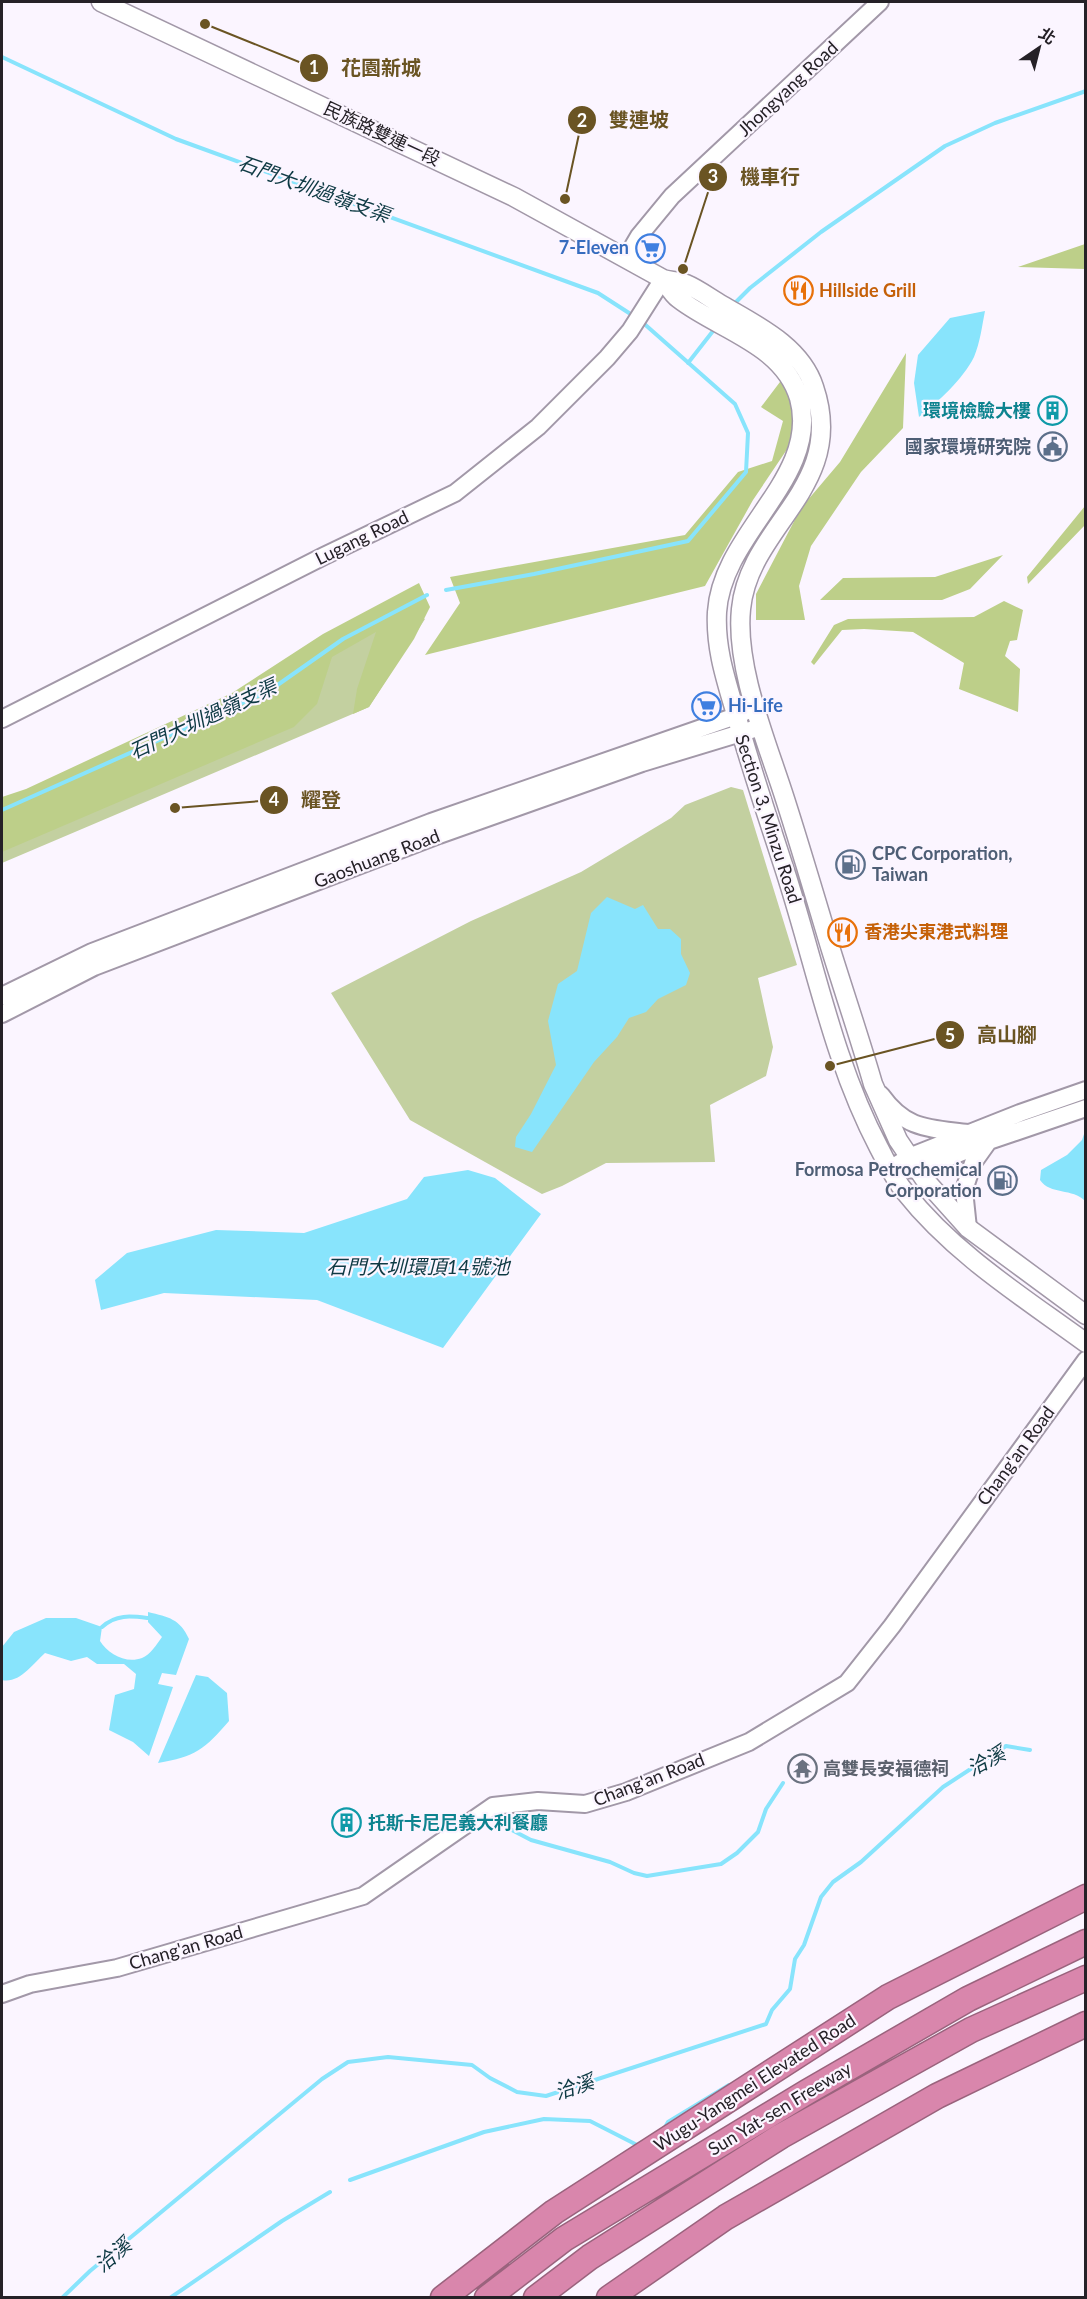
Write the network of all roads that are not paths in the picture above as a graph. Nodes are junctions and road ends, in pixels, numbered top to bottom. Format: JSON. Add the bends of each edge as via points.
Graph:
{"nodes":[{"id":1,"x":101,"y":2,"type":"edge"},
{"id":2,"x":880,"y":2,"type":"edge"},
{"id":3,"x":626,"y":258,"type":"junction"},
{"id":4,"x":663,"y":279,"type":"junction"},
{"id":5,"x":756,"y":707,"type":"junction"},
{"id":6,"x":2,"y":719,"type":"edge"},
{"id":7,"x":738,"y":724,"type":"junction"},
{"id":8,"x":762,"y":727,"type":"junction"},
{"id":9,"x":2,"y":996,"type":"edge"},
{"id":10,"x":2,"y":1014,"type":"edge"},
{"id":11,"x":873,"y":1084,"type":"junction"},
{"id":12,"x":1086,"y":1090,"type":"edge"},
{"id":13,"x":1086,"y":1108,"type":"edge"},
{"id":14,"x":969,"y":1133,"type":"junction"},
{"id":15,"x":989,"y":1141,"type":"junction"},
{"id":16,"x":914,"y":1163,"type":"junction"},
{"id":17,"x":890,"y":1168,"type":"junction"},
{"id":18,"x":968,"y":1228,"type":"junction"},
{"id":19,"x":1086,"y":1315,"type":"edge"},
{"id":20,"x":1086,"y":1343,"type":"edge"},
{"id":21,"x":1086,"y":1360,"type":"edge"},
{"id":22,"x":1086,"y":1897,"type":"edge"},
{"id":23,"x":1086,"y":1942,"type":"edge"},
{"id":24,"x":1086,"y":1978,"type":"edge"},
{"id":25,"x":2,"y":1994,"type":"edge"},
{"id":26,"x":1086,"y":2024,"type":"edge"},
{"id":27,"x":442,"y":2298,"type":"edge"},
{"id":28,"x":487,"y":2298,"type":"edge"},
{"id":29,"x":536,"y":2298,"type":"edge"},
{"id":30,"x":609,"y":2298,"type":"edge"}],
"edges":[{"from":1,"to":3,"type":"main road","name":"民族路雙連一段","via":[[514,197]]},
{"from":2,"to":3,"type":"street","name":"Jhongyang Road","via":[[672,196]]},
{"from":3,"to":4,"type":"main road","name":"Section 3, Minzu Road"},
{"from":4,"to":5,"type":"main road","name":"Section 3, Minzu Road","via":[[684,283],[775,337],[798,358],[814,385],[821,415],[818,455],[809,478],[745,587],[741,647]]},
{"from":4,"to":6,"type":"street","name":"Lugang Road","via":[[630,331],[591,373],[538,427],[455,493]]},
{"from":4,"to":7,"type":"main road","name":"Section 3, Minzu Road","via":[[676,298],[745,338],[782,366],[792,380],[803,413],[802,434],[789,471],[727,571],[717,610],[719,649]]},
{"from":5,"to":7,"type":"street","name":"Gaoshuang Road"},
{"from":5,"to":8,"type":"main road","name":"Section 3, Minzu Road"},
{"from":7,"to":8,"type":"street","name":"Gaoshuang Road"},
{"from":7,"to":9,"type":"street","name":"Gaoshuang Road","via":[[431,822],[92,952]]},
{"from":7,"to":10,"type":"street","name":"Gaoshuang Road","via":[[642,764],[439,835],[94,967]]},
{"from":7,"to":17,"type":"main road","name":"Section 3, Minzu Road","via":[[849,1086]]},
{"from":8,"to":11,"type":"main road","name":"Section 3, Minzu Road"},
{"from":11,"to":14,"type":"street","via":[[904,1120]]},
{"from":11,"to":16,"type":"main road","name":"Section 3, Minzu Road","via":[[885,1116]]},
{"from":12,"to":14,"type":"street"},
{"from":13,"to":15,"type":"street"},
{"from":14,"to":16,"type":"street"},
{"from":15,"to":16,"type":"street"},
{"from":15,"to":18,"type":"street","via":[[973,1163],[964,1190]]},
{"from":16,"to":17,"type":"street"},
{"from":16,"to":18,"type":"main road","name":"Section 3, Minzu Road","via":[[924,1180]]},
{"from":17,"to":20,"type":"main road","name":"Section 3, Minzu Road","via":[[925,1216],[961,1251]]},
{"from":18,"to":19,"type":"main road","name":"Section 3, Minzu Road"},
{"from":21,"to":25,"type":"street","name":"Chang'an Road","via":[[847,1683],[748,1742],[626,1792],[585,1804],[538,1801],[493,1806],[363,1896],[117,1968],[30,1984]]},
{"from":22,"to":27,"type":"highway","name":"Wugu-Yangmei Elevated Road","via":[[888,1997],[554,2212]]},
{"from":23,"to":28,"type":"highway","name":"Sun Yat-sen Freeway","via":[[968,1999],[807,2092],[564,2239]]},
{"from":24,"to":29,"type":"highway","name":"Sun Yat-sen Freeway","via":[[971,2030],[781,2136],[590,2257]]},
{"from":26,"to":30,"type":"highway","via":[[937,2096],[766,2194]]}]}
